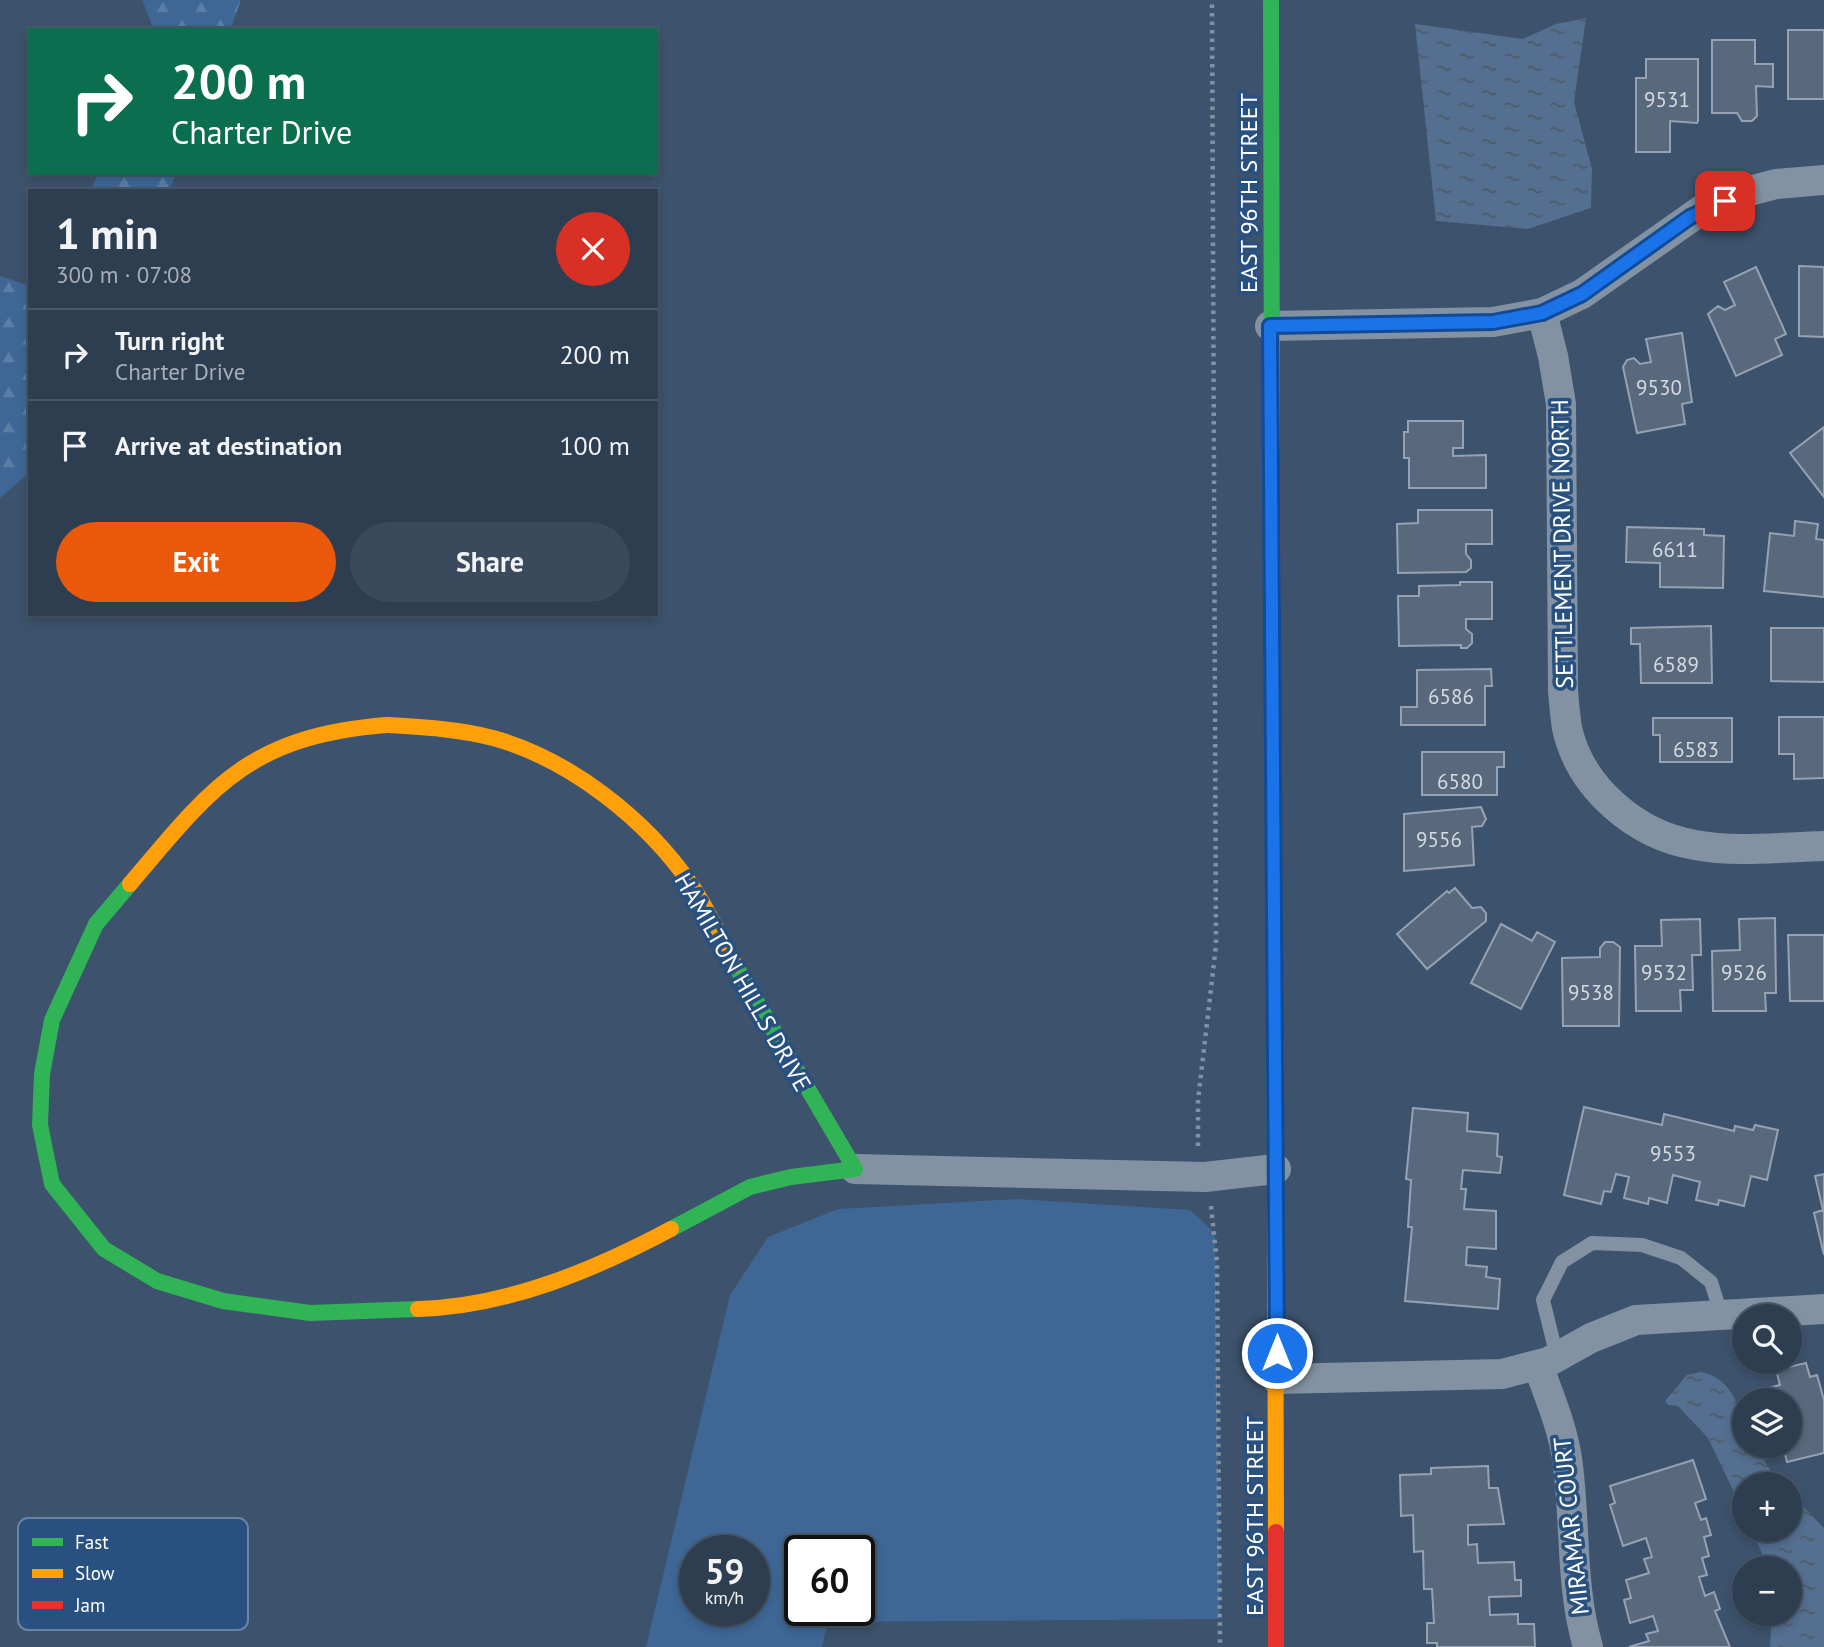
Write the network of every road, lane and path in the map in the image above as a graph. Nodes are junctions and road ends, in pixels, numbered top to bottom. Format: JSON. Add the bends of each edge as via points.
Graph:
{"nodes":[{"id":1,"x":1212,"y":0,"type":"edge"},
{"id":2,"x":1271,"y":0,"type":"edge"},
{"id":3,"x":1824,"y":180,"type":"edge"},
{"id":4,"x":1542,"y":313,"type":"junction"},
{"id":5,"x":1270,"y":326,"type":"junction"},
{"id":6,"x":1824,"y":846,"type":"edge"},
{"id":7,"x":855,"y":1169,"type":"junction"},
{"id":8,"x":1276,"y":1169,"type":"junction"},
{"id":9,"x":1205,"y":1177,"type":"junction"},
{"id":10,"x":1824,"y":1309,"type":"edge"},
{"id":11,"x":1721,"y":1314,"type":"junction"},
{"id":12,"x":1547,"y":1361,"type":"junction"},
{"id":13,"x":1277,"y":1379,"type":"junction"},
{"id":14,"x":1220,"y":1647,"type":"edge"},
{"id":15,"x":1276,"y":1647,"type":"edge"},
{"id":16,"x":1588,"y":1647,"type":"edge"}],
"edges":[{"from":1,"to":9,"type":"path","via":[[1216,945],[1198,1101],[1197,1142]]},
{"from":2,"to":5,"type":"street","name":"EAST 96TH STREET"},
{"from":3,"to":4,"type":"street","via":[[1776,184],[1703,209],[1582,294]]},
{"from":4,"to":5,"type":"street","via":[[1493,322]]},
{"from":4,"to":6,"type":"street","name":"SETTLEMENT DRIVE NORTH","via":[[1561,404],[1563,690],[1567,729],[1587,773],[1604,796],[1632,820],[1669,838],[1707,847]]},
{"from":5,"to":8,"type":"street","name":"EAST 96TH STREET"},
{"from":7,"to":7,"type":"street","name":"HAMILTON HILLS DRIVE","via":[[750,1187],[622,1255],[567,1277],[478,1302],[392,1312],[310,1313],[191,1293],[157,1281],[104,1249],[52,1184],[40,1125],[42,1074],[52,1020],[96,924],[198,804],[237,771],[312,735],[387,725],[431,728],[522,747],[569,771],[647,834],[686,877]]},
{"from":7,"to":9,"type":"street","name":"HAMILTON HILLS DRIVE"},
{"from":8,"to":9,"type":"street","name":"HAMILTON HILLS DRIVE"},
{"from":8,"to":13,"type":"street","name":"EAST 96TH STREET"},
{"from":9,"to":14,"type":"path","via":[[1217,1263]]},
{"from":10,"to":11,"type":"street"},
{"from":11,"to":12,"type":"street","via":[[1636,1320]]},
{"from":11,"to":12,"type":"lane","via":[[1711,1282],[1681,1258],[1642,1245],[1592,1242],[1562,1262],[1544,1300]]},
{"from":12,"to":13,"type":"street","via":[[1487,1376]]},
{"from":12,"to":16,"type":"street","name":"MIRAMAR COURT","via":[[1567,1460],[1578,1612]]},
{"from":13,"to":15,"type":"street","name":"EAST 96TH STREET"}]}
